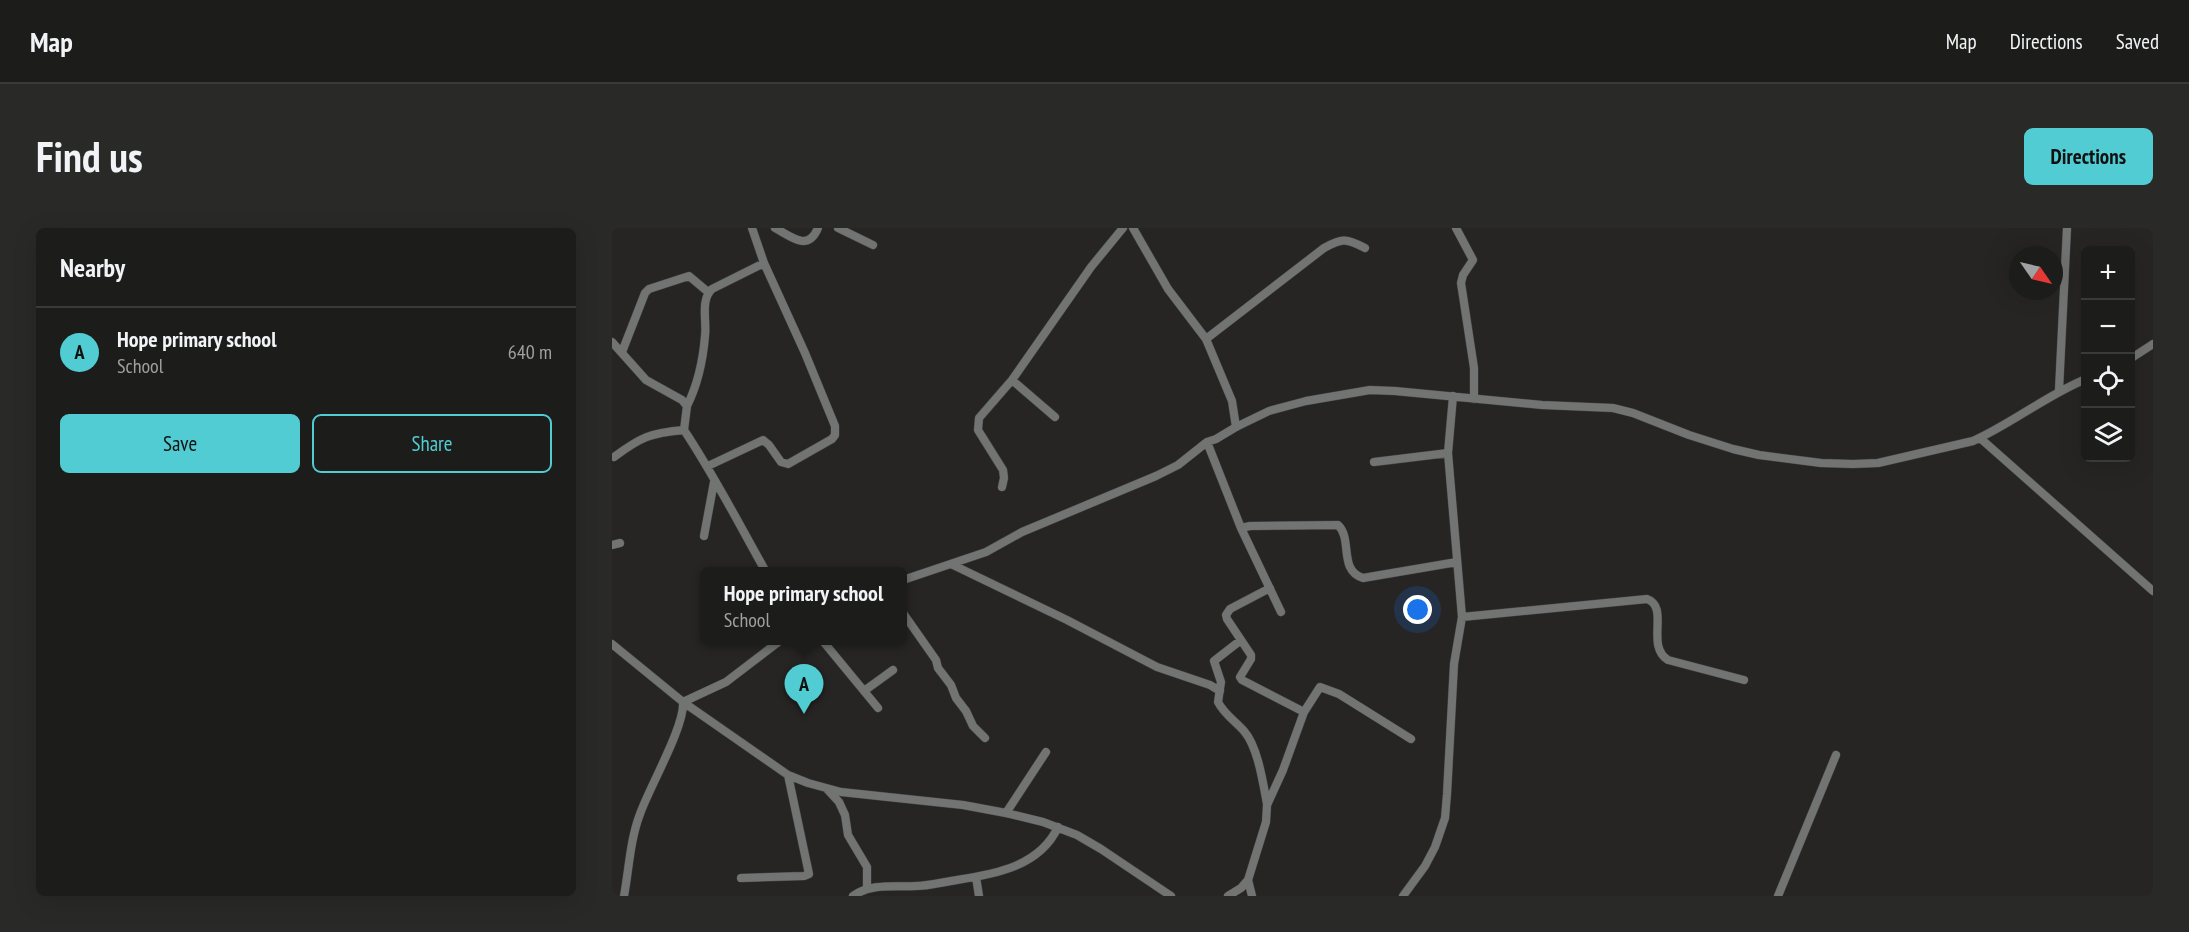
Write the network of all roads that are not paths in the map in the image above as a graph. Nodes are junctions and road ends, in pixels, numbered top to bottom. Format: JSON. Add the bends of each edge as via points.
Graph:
{"nodes":[{"id":1,"x":752,"y":228,"type":"edge"},
{"id":2,"x":775,"y":228,"type":"edge"},
{"id":3,"x":818,"y":228,"type":"edge"},
{"id":4,"x":838,"y":228,"type":"edge"},
{"id":5,"x":1123,"y":228,"type":"edge"},
{"id":6,"x":1133,"y":228,"type":"edge"},
{"id":7,"x":1456,"y":228,"type":"edge"},
{"id":8,"x":2067,"y":228,"type":"edge"},
{"id":9,"x":873,"y":245,"type":"dead end"},
{"id":10,"x":1365,"y":248,"type":"dead end"},
{"id":11,"x":764,"y":264,"type":"junction"},
{"id":12,"x":708,"y":292,"type":"junction"},
{"id":13,"x":1206,"y":339,"type":"junction"},
{"id":14,"x":612,"y":342,"type":"edge"},
{"id":15,"x":2153,"y":344,"type":"edge"},
{"id":16,"x":622,"y":352,"type":"junction"},
{"id":17,"x":2135,"y":356,"type":"edge"},
{"id":18,"x":1012,"y":380,"type":"junction"},
{"id":19,"x":2081,"y":381,"type":"edge"},
{"id":20,"x":2059,"y":390,"type":"junction"},
{"id":21,"x":1453,"y":396,"type":"junction"},
{"id":22,"x":1474,"y":399,"type":"junction"},
{"id":23,"x":687,"y":405,"type":"junction"},
{"id":24,"x":1055,"y":417,"type":"dead end"},
{"id":25,"x":1236,"y":427,"type":"junction"},
{"id":26,"x":684,"y":430,"type":"junction"},
{"id":27,"x":1980,"y":438,"type":"junction"},
{"id":28,"x":1207,"y":442,"type":"junction"},
{"id":29,"x":1448,"y":453,"type":"junction"},
{"id":30,"x":615,"y":457,"type":"dead end"},
{"id":31,"x":1374,"y":462,"type":"dead end"},
{"id":32,"x":708,"y":466,"type":"junction"},
{"id":33,"x":714,"y":482,"type":"junction"},
{"id":34,"x":1002,"y":487,"type":"dead end"},
{"id":35,"x":1241,"y":528,"type":"junction"},
{"id":36,"x":704,"y":536,"type":"dead end"},
{"id":37,"x":1457,"y":562,"type":"junction"},
{"id":38,"x":953,"y":565,"type":"junction"},
{"id":39,"x":763,"y":567,"type":"edge"},
{"id":40,"x":907,"y":579,"type":"edge"},
{"id":41,"x":1270,"y":588,"type":"junction"},
{"id":42,"x":2153,"y":591,"type":"edge"},
{"id":43,"x":1281,"y":612,"type":"dead end"},
{"id":44,"x":1462,"y":617,"type":"junction"},
{"id":45,"x":907,"y":619,"type":"edge"},
{"id":46,"x":1241,"y":640,"type":"junction"},
{"id":47,"x":612,"y":644,"type":"edge"},
{"id":48,"x":774,"y":645,"type":"edge"},
{"id":49,"x":826,"y":645,"type":"edge"},
{"id":50,"x":892,"y":670,"type":"dead end"},
{"id":51,"x":1744,"y":681,"type":"dead end"},
{"id":52,"x":864,"y":691,"type":"junction"},
{"id":53,"x":1220,"y":691,"type":"junction"},
{"id":54,"x":683,"y":702,"type":"junction"},
{"id":55,"x":878,"y":708,"type":"dead end"},
{"id":56,"x":1304,"y":712,"type":"junction"},
{"id":57,"x":985,"y":738,"type":"dead end"},
{"id":58,"x":1411,"y":739,"type":"dead end"},
{"id":59,"x":1046,"y":752,"type":"dead end"},
{"id":60,"x":1836,"y":755,"type":"dead end"},
{"id":61,"x":788,"y":775,"type":"junction"},
{"id":62,"x":826,"y":788,"type":"junction"},
{"id":63,"x":1267,"y":805,"type":"junction"},
{"id":64,"x":1006,"y":813,"type":"junction"},
{"id":65,"x":1058,"y":827,"type":"junction"},
{"id":66,"x":976,"y":877,"type":"junction"},
{"id":67,"x":741,"y":878,"type":"dead end"},
{"id":68,"x":1248,"y":880,"type":"junction"},
{"id":69,"x":867,"y":888,"type":"junction"},
{"id":70,"x":624,"y":896,"type":"edge"},
{"id":71,"x":853,"y":896,"type":"edge"},
{"id":72,"x":979,"y":896,"type":"edge"},
{"id":73,"x":1171,"y":896,"type":"edge"},
{"id":74,"x":1228,"y":896,"type":"edge"},
{"id":75,"x":1252,"y":896,"type":"edge"},
{"id":76,"x":1403,"y":896,"type":"edge"},
{"id":77,"x":1778,"y":896,"type":"edge"}],
"edges":[{"from":1,"to":11,"type":"street"},
{"from":2,"to":3,"type":"street","via":[[807,242]]},
{"from":4,"to":9,"type":"street"},
{"from":5,"to":18,"type":"street"},
{"from":6,"to":13,"type":"street","via":[[1168,289]]},
{"from":7,"to":22,"type":"street","via":[[1473,260],[1461,283],[1474,368]]},
{"from":8,"to":20,"type":"street"},
{"from":10,"to":13,"type":"street","via":[[1346,240],[1324,248]]},
{"from":11,"to":12,"type":"street"},
{"from":11,"to":32,"type":"street","via":[[809,363],[835,426],[835,435],[788,464],[781,462],[763,440]]},
{"from":12,"to":16,"type":"street","via":[[689,276],[649,289],[641,300]]},
{"from":12,"to":23,"type":"street","via":[[700,366]]},
{"from":13,"to":25,"type":"street","via":[[1232,401]]},
{"from":14,"to":16,"type":"street"},
{"from":15,"to":17,"type":"street"},
{"from":16,"to":23,"type":"street","via":[[646,380]]},
{"from":18,"to":24,"type":"street"},
{"from":18,"to":34,"type":"street","via":[[977,423],[1003,470]]},
{"from":19,"to":20,"type":"street"},
{"from":20,"to":27,"type":"street"},
{"from":21,"to":22,"type":"street"},
{"from":21,"to":25,"type":"street","via":[[1370,390],[1286,405]]},
{"from":21,"to":29,"type":"street"},
{"from":22,"to":27,"type":"street","via":[[1613,408],[1733,449],[1821,463],[1878,463]]},
{"from":23,"to":26,"type":"street"},
{"from":25,"to":28,"type":"street"},
{"from":26,"to":30,"type":"street","via":[[646,436]]},
{"from":26,"to":32,"type":"street"},
{"from":27,"to":42,"type":"street"},
{"from":28,"to":35,"type":"street"},
{"from":28,"to":38,"type":"street","via":[[1178,465],[1156,476]]},
{"from":29,"to":31,"type":"street"},
{"from":29,"to":37,"type":"street"},
{"from":32,"to":33,"type":"street"},
{"from":33,"to":36,"type":"street"},
{"from":33,"to":39,"type":"street"},
{"from":35,"to":37,"type":"street","via":[[1338,525],[1349,566],[1363,578]]},
{"from":35,"to":41,"type":"street"},
{"from":37,"to":44,"type":"street"},
{"from":38,"to":40,"type":"street"},
{"from":38,"to":53,"type":"street","via":[[1156,667]]},
{"from":41,"to":43,"type":"street"},
{"from":41,"to":46,"type":"street","via":[[1228,612],[1227,619]]},
{"from":44,"to":51,"type":"street","via":[[1647,599],[1656,606],[1658,648],[1662,656]]},
{"from":44,"to":76,"type":"street","via":[[1454,664],[1444,818],[1430,856]]},
{"from":45,"to":57,"type":"street","via":[[936,660],[973,726]]},
{"from":46,"to":53,"type":"street","via":[[1214,661]]},
{"from":46,"to":56,"type":"street","via":[[1251,659],[1241,673],[1242,681]]},
{"from":47,"to":54,"type":"street"},
{"from":48,"to":54,"type":"street","via":[[726,682]]},
{"from":49,"to":52,"type":"street"},
{"from":50,"to":52,"type":"street"},
{"from":52,"to":55,"type":"street"},
{"from":53,"to":63,"type":"street","via":[[1219,706],[1251,741]]},
{"from":54,"to":61,"type":"street"},
{"from":54,"to":70,"type":"street","via":[[681,719],[639,815]]},
{"from":56,"to":58,"type":"street","via":[[1317,690],[1324,687]]},
{"from":56,"to":63,"type":"street"},
{"from":59,"to":64,"type":"street"},
{"from":60,"to":77,"type":"street"},
{"from":61,"to":62,"type":"street"},
{"from":61,"to":67,"type":"street","via":[[809,874]]},
{"from":62,"to":64,"type":"street"},
{"from":62,"to":69,"type":"street","via":[[839,802],[848,835],[867,867]]},
{"from":63,"to":68,"type":"street","via":[[1266,822]]},
{"from":64,"to":65,"type":"street"},
{"from":65,"to":66,"type":"street","via":[[1052,840],[1032,858]]},
{"from":65,"to":73,"type":"street","via":[[1101,849]]},
{"from":66,"to":69,"type":"street","via":[[919,886]]},
{"from":66,"to":72,"type":"street"},
{"from":68,"to":74,"type":"street"},
{"from":68,"to":75,"type":"street"},
{"from":69,"to":71,"type":"street"}]}
